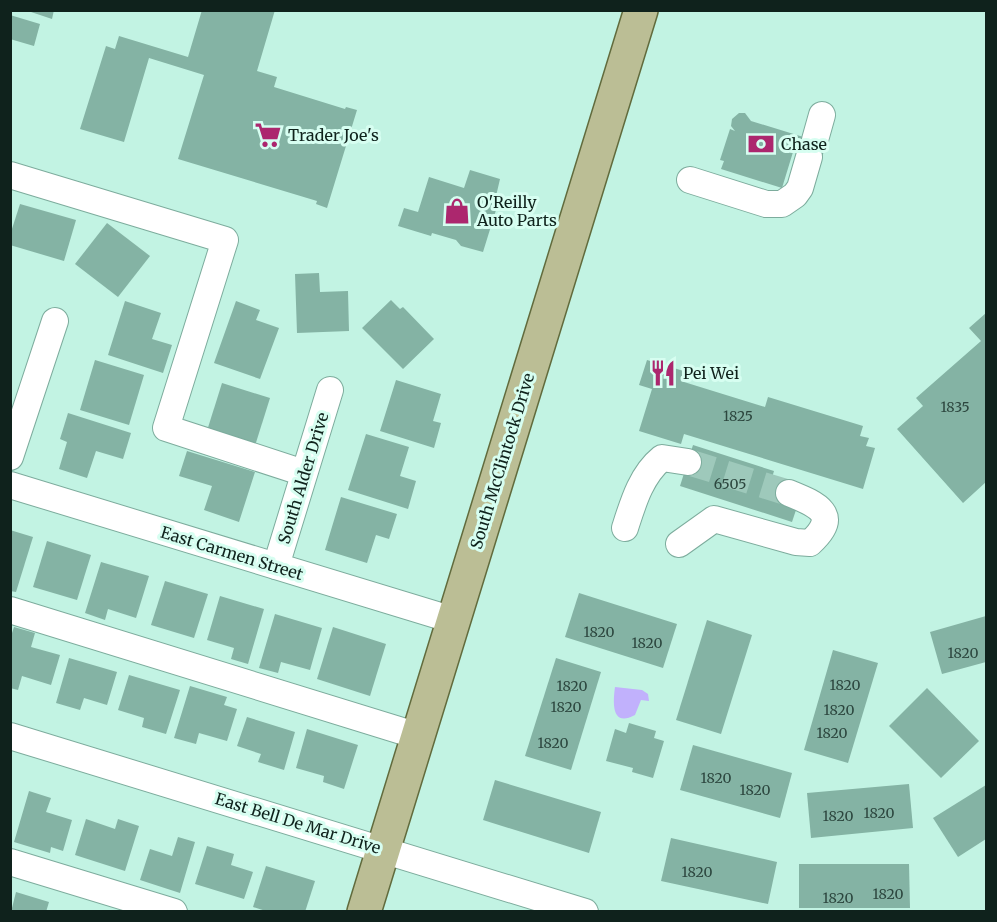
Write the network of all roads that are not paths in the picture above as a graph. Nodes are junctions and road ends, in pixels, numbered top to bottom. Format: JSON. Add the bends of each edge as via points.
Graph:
{"nodes":[{"id":1,"x":637,"y":11,"type":"edge"},
{"id":2,"x":822,"y":115,"type":"dead end"},
{"id":3,"x":10,"y":175,"type":"edge"},
{"id":4,"x":690,"y":180,"type":"dead end"},
{"id":5,"x":55,"y":321,"type":"dead end"},
{"id":6,"x":330,"y":390,"type":"dead end"},
{"id":7,"x":10,"y":457,"type":"edge"},
{"id":8,"x":688,"y":462,"type":"tunnel mouth"},
{"id":9,"x":304,"y":473,"type":"junction"},
{"id":10,"x":10,"y":485,"type":"edge"},
{"id":11,"x":789,"y":493,"type":"tunnel mouth"},
{"id":12,"x":625,"y":528,"type":"dead end"},
{"id":13,"x":679,"y":544,"type":"dead end"},
{"id":14,"x":276,"y":566,"type":"junction"},
{"id":15,"x":10,"y":610,"type":"edge"},
{"id":16,"x":453,"y":620,"type":"junction"},
{"id":17,"x":10,"y":736,"type":"edge"},
{"id":18,"x":418,"y":736,"type":"junction"},
{"id":19,"x":383,"y":849,"type":"junction"},
{"id":20,"x":10,"y":862,"type":"edge"},
{"id":21,"x":174,"y":912,"type":"edge"},
{"id":22,"x":364,"y":912,"type":"edge"},
{"id":23,"x":585,"y":912,"type":"edge"}],
"edges":[{"from":1,"to":16,"type":"main road","name":"South McClintock Drive"},
{"from":2,"to":4,"type":"street","via":[[800,188],[782,204],[766,204]]},
{"from":3,"to":9,"type":"street","via":[[225,240],[165,428]]},
{"from":5,"to":7,"type":"street"},
{"from":6,"to":9,"type":"street","name":"South Alder Drive"},
{"from":8,"to":12,"type":"street","via":[[662,458],[654,464],[642,482]]},
{"from":9,"to":14,"type":"street","name":"South Alder Drive"},
{"from":10,"to":14,"type":"street","name":"East Carmen Street"},
{"from":11,"to":13,"type":"street","via":[[816,504],[824,514],[824,526],[810,543],[714,519]]},
{"from":14,"to":16,"type":"street","name":"East Carmen Street"},
{"from":15,"to":18,"type":"street"},
{"from":16,"to":18,"type":"main road","name":"South McClintock Drive"},
{"from":17,"to":19,"type":"street","name":"East Bell De Mar Drive"},
{"from":18,"to":19,"type":"main road","name":"South McClintock Drive"},
{"from":19,"to":22,"type":"main road","name":"South McClintock Drive"},
{"from":19,"to":23,"type":"street","name":"East Bell De Mar Drive"},
{"from":20,"to":21,"type":"street"}]}
